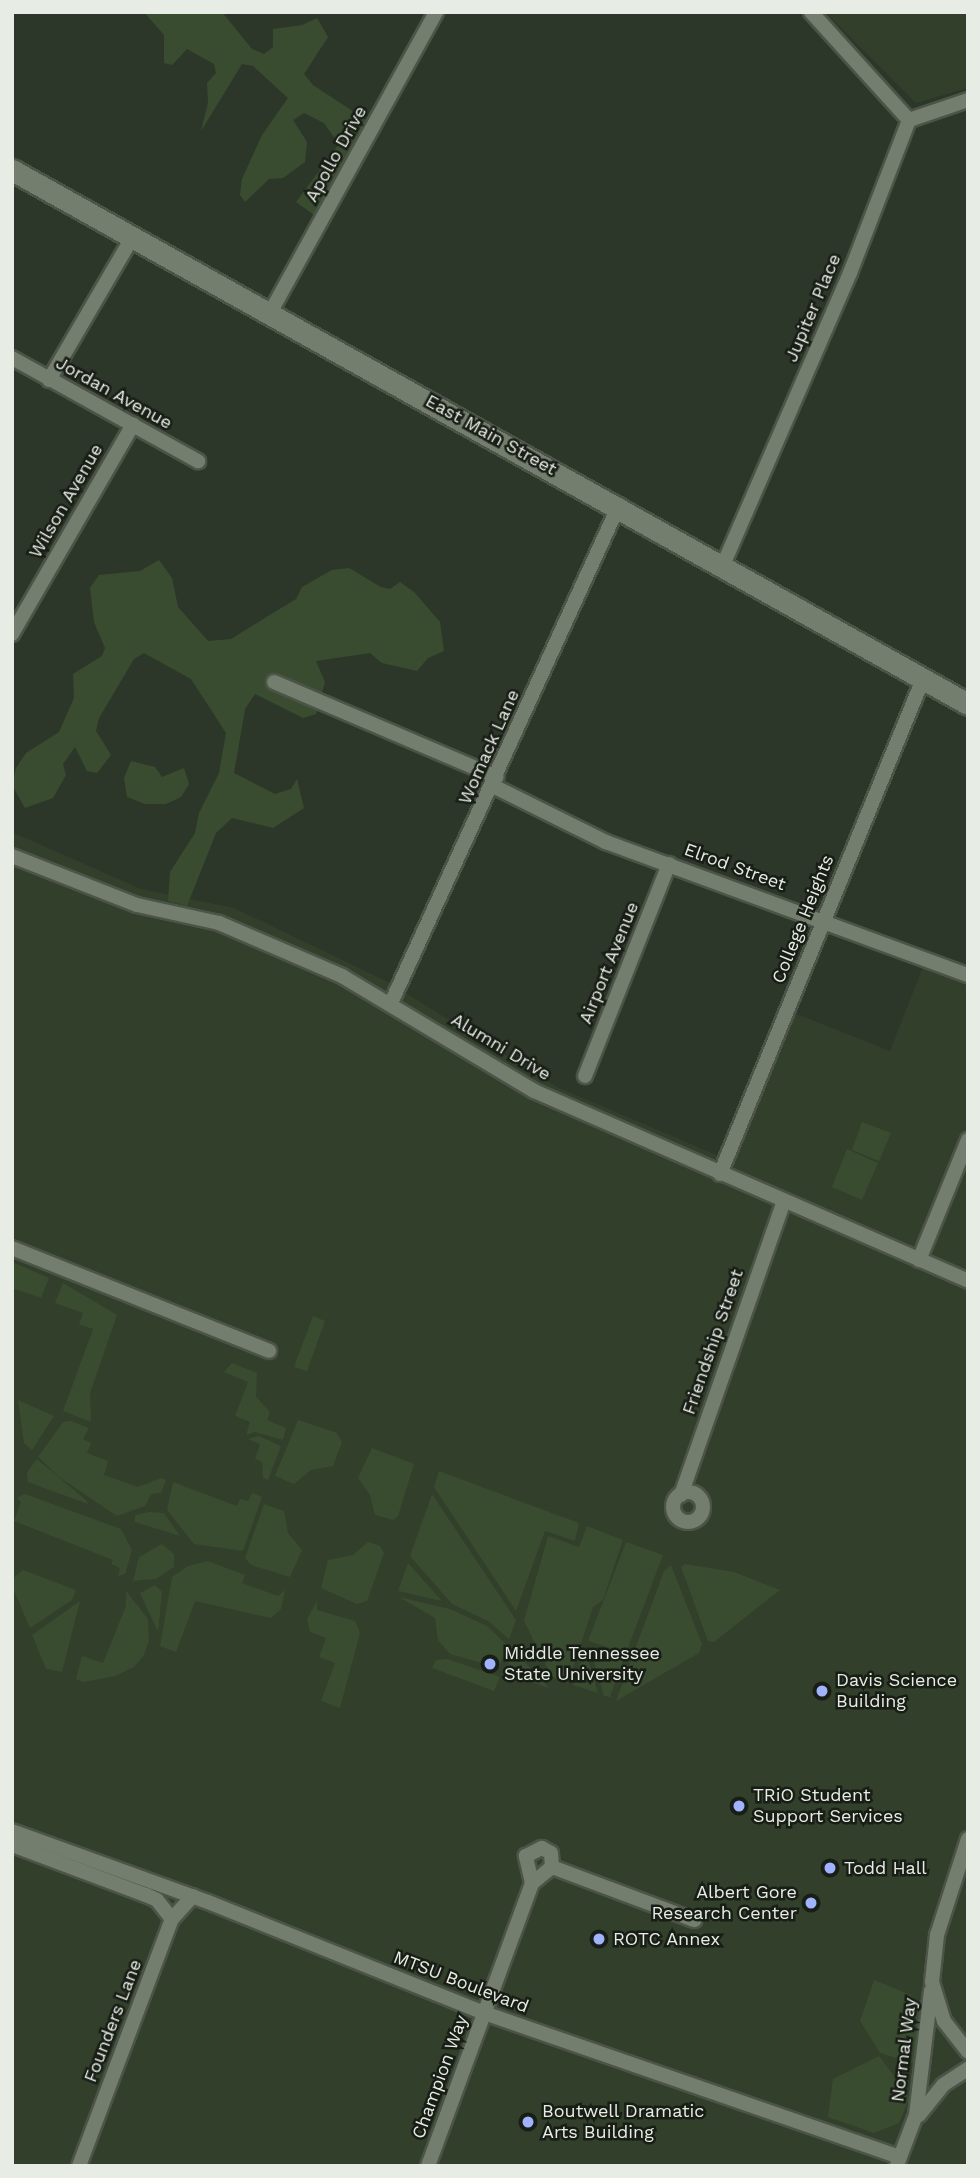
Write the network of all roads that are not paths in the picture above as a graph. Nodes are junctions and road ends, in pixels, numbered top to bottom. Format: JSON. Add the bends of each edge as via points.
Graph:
{"nodes":[{"id":1,"x":436,"y":12,"type":"edge"},
{"id":2,"x":811,"y":12,"type":"edge"},
{"id":3,"x":968,"y":100,"type":"edge"},
{"id":4,"x":909,"y":120,"type":"junction"},
{"id":5,"x":12,"y":170,"type":"edge"},
{"id":6,"x":132,"y":238,"type":"junction"},
{"id":7,"x":270,"y":313,"type":"junction"},
{"id":8,"x":12,"y":358,"type":"edge"},
{"id":9,"x":49,"y":380,"type":"junction"},
{"id":10,"x":133,"y":424,"type":"junction"},
{"id":11,"x":198,"y":461,"type":"dead end"},
{"id":12,"x":619,"y":505,"type":"junction"},
{"id":13,"x":723,"y":565,"type":"junction"},
{"id":14,"x":12,"y":634,"type":"edge"},
{"id":15,"x":923,"y":679,"type":"junction"},
{"id":16,"x":274,"y":682,"type":"dead end"},
{"id":17,"x":968,"y":704,"type":"edge"},
{"id":18,"x":496,"y":782,"type":"junction"},
{"id":19,"x":12,"y":856,"type":"edge"},
{"id":20,"x":669,"y":864,"type":"junction"},
{"id":21,"x":822,"y":919,"type":"junction"},
{"id":22,"x":968,"y":975,"type":"edge"},
{"id":23,"x":391,"y":1003,"type":"junction"},
{"id":24,"x":585,"y":1076,"type":"dead end"},
{"id":25,"x":968,"y":1140,"type":"edge"},
{"id":26,"x":720,"y":1174,"type":"junction"},
{"id":27,"x":783,"y":1203,"type":"junction"},
{"id":28,"x":12,"y":1248,"type":"edge"},
{"id":29,"x":919,"y":1260,"type":"junction"},
{"id":30,"x":968,"y":1281,"type":"edge"},
{"id":31,"x":269,"y":1351,"type":"dead end"},
{"id":32,"x":681,"y":1495,"type":"dead end"},
{"id":33,"x":12,"y":1831,"type":"edge"},
{"id":34,"x":968,"y":1839,"type":"edge"},
{"id":35,"x":12,"y":1845,"type":"edge"},
{"id":36,"x":552,"y":1867,"type":"junction"},
{"id":37,"x":532,"y":1883,"type":"junction"},
{"id":38,"x":193,"y":1896,"type":"junction"},
{"id":39,"x":172,"y":1919,"type":"junction"},
{"id":40,"x":694,"y":1920,"type":"dead end"},
{"id":41,"x":932,"y":1982,"type":"junction"},
{"id":42,"x":484,"y":2013,"type":"junction"},
{"id":43,"x":968,"y":2052,"type":"edge"},
{"id":44,"x":968,"y":2069,"type":"edge"},
{"id":45,"x":914,"y":2122,"type":"junction"},
{"id":46,"x":898,"y":2162,"type":"edge"},
{"id":47,"x":79,"y":2166,"type":"edge"},
{"id":48,"x":428,"y":2166,"type":"edge"}],
"edges":[{"from":1,"to":7,"type":"street","name":"Apollo Drive"},
{"from":2,"to":4,"type":"street"},
{"from":3,"to":4,"type":"street"},
{"from":4,"to":13,"type":"street","name":"Jupiter Place","via":[[850,273]]},
{"from":5,"to":6,"type":"street","name":"East Main Street"},
{"from":6,"to":7,"type":"street","name":"East Main Street"},
{"from":6,"to":9,"type":"street"},
{"from":7,"to":12,"type":"street","name":"East Main Street"},
{"from":8,"to":9,"type":"street","name":"Jordan Avenue"},
{"from":9,"to":10,"type":"street","name":"Jordan Avenue"},
{"from":10,"to":11,"type":"street","name":"Jordan Avenue"},
{"from":10,"to":14,"type":"street","name":"Wilson Avenue"},
{"from":12,"to":13,"type":"street","name":"East Main Street"},
{"from":12,"to":18,"type":"street","name":"Womack Lane"},
{"from":13,"to":15,"type":"street","name":"East Main Street"},
{"from":15,"to":17,"type":"street","name":"East Main Street"},
{"from":15,"to":21,"type":"street","name":"College Heights"},
{"from":16,"to":18,"type":"street","name":"Elrod Street"},
{"from":18,"to":20,"type":"street","name":"Elrod Street","via":[[606,842]]},
{"from":18,"to":23,"type":"street","name":"Womack Lane"},
{"from":19,"to":23,"type":"street","name":"Alumni Drive","via":[[137,905],[219,923],[342,976]]},
{"from":20,"to":21,"type":"street","name":"Elrod Street"},
{"from":20,"to":24,"type":"street","name":"Airport Avenue"},
{"from":21,"to":22,"type":"street","name":"Elrod Street"},
{"from":21,"to":26,"type":"street","name":"College Heights"},
{"from":23,"to":26,"type":"street","name":"Alumni Drive","via":[[534,1091]]},
{"from":25,"to":29,"type":"street"},
{"from":26,"to":27,"type":"street","name":"Alumni Drive"},
{"from":27,"to":29,"type":"street","name":"Alumni Drive"},
{"from":27,"to":32,"type":"street","name":"Friendship Street"},
{"from":28,"to":31,"type":"street"},
{"from":29,"to":30,"type":"street","name":"Alumni Drive"},
{"from":33,"to":38,"type":"street","name":"MTSU Boulevard"},
{"from":34,"to":41,"type":"street","name":"Normal Way","via":[[937,1935]]},
{"from":35,"to":39,"type":"street","via":[[157,1900]]},
{"from":36,"to":37,"type":"street"},
{"from":36,"to":37,"type":"street","via":[[547,1850],[529,1852],[525,1860]]},
{"from":36,"to":40,"type":"street"},
{"from":37,"to":42,"type":"street","name":"Champion Way"},
{"from":38,"to":39,"type":"street","name":"Founders Lane"},
{"from":38,"to":42,"type":"street","name":"MTSU Boulevard"},
{"from":39,"to":47,"type":"street","name":"Founders Lane"},
{"from":41,"to":43,"type":"street","via":[[944,2021]]},
{"from":41,"to":45,"type":"street","name":"Normal Way"},
{"from":42,"to":46,"type":"street","name":"MTSU Boulevard"},
{"from":42,"to":48,"type":"street","name":"Champion Way"},
{"from":44,"to":45,"type":"street","name":"Normal Way","via":[[943,2085]]},
{"from":45,"to":46,"type":"street","name":"Normal Way"}]}
